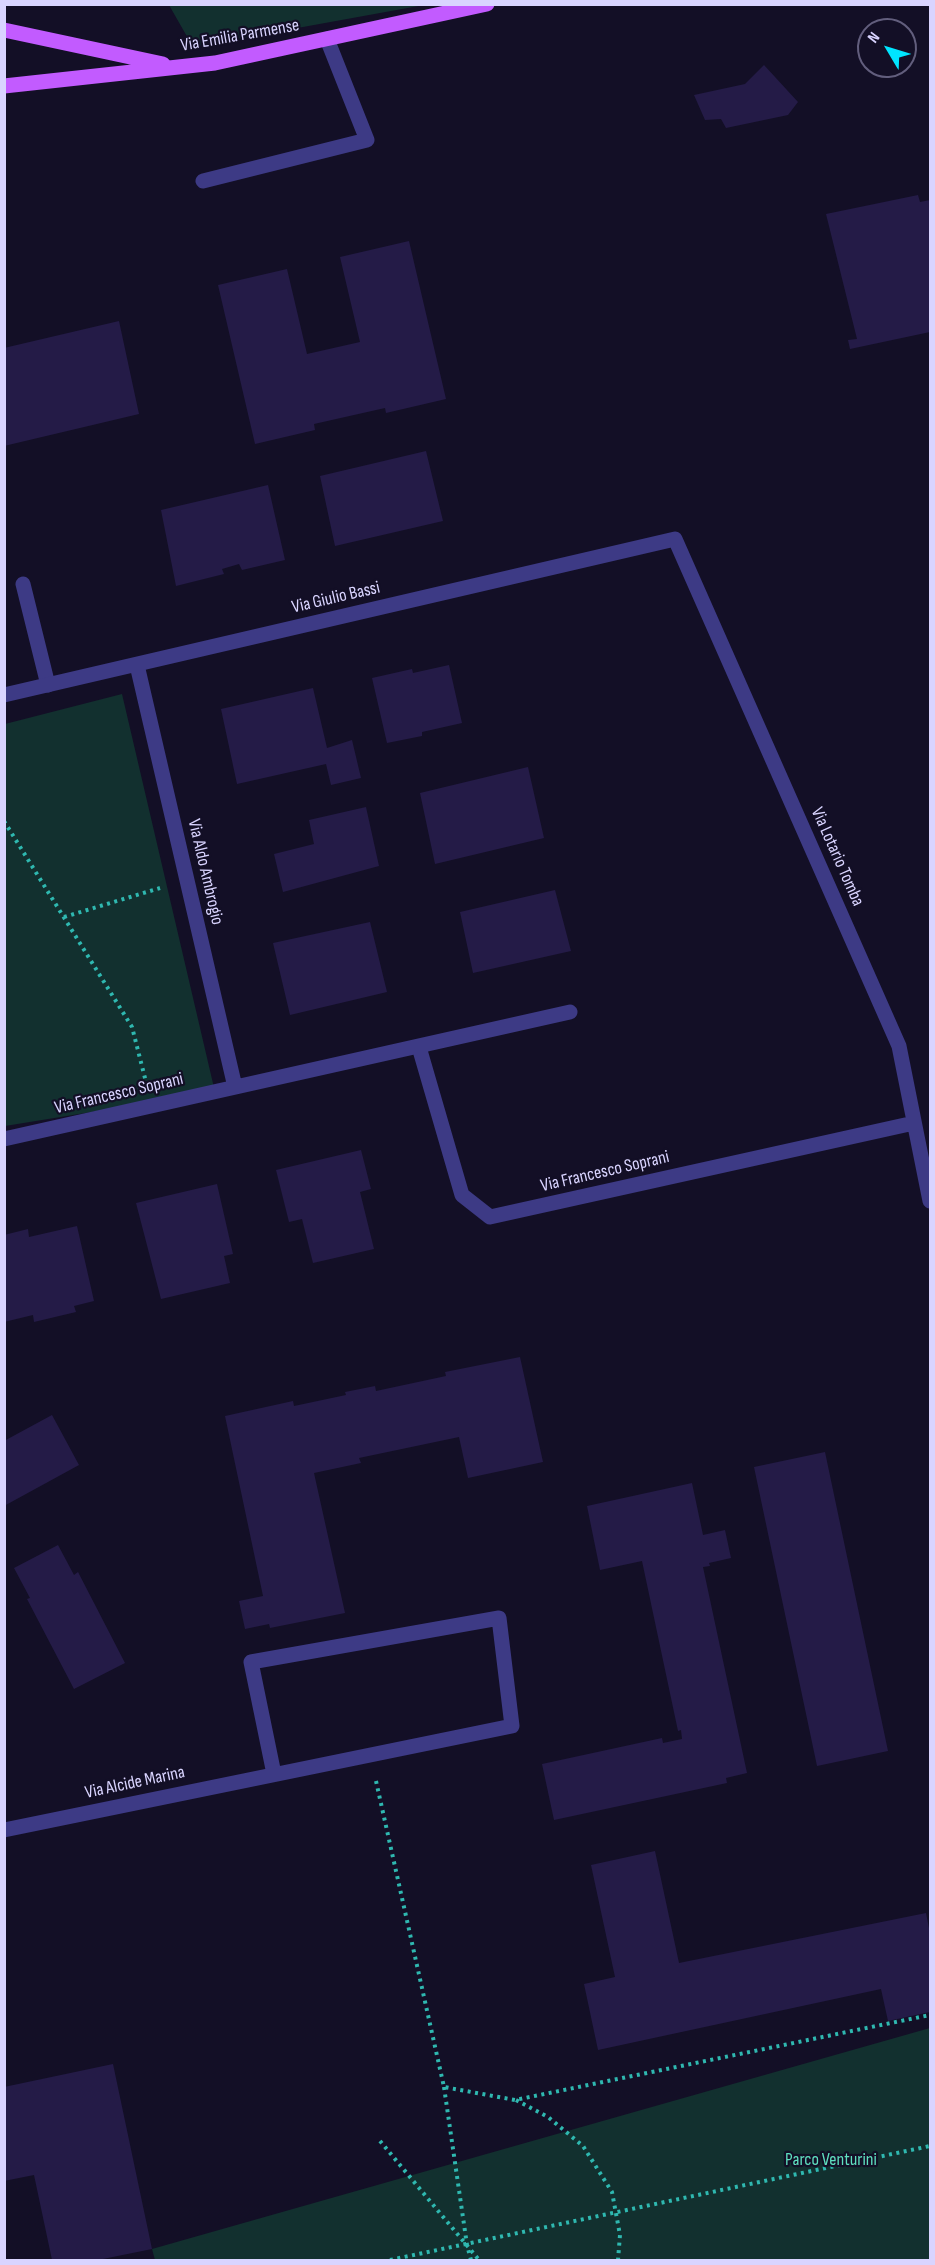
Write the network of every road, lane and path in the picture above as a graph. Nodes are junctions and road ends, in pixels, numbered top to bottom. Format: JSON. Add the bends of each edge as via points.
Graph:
{"nodes":[{"id":1,"x":487,"y":4,"type":"edge"},
{"id":2,"x":4,"y":30,"type":"edge"},
{"id":3,"x":327,"y":39,"type":"junction"},
{"id":4,"x":175,"y":67,"type":"junction"},
{"id":5,"x":4,"y":86,"type":"edge"},
{"id":6,"x":203,"y":181,"type":"dead end"},
{"id":7,"x":675,"y":539,"type":"joint"},
{"id":8,"x":23,"y":584,"type":"dead end"},
{"id":9,"x":137,"y":665,"type":"junction"},
{"id":10,"x":48,"y":685,"type":"junction"},
{"id":11,"x":4,"y":695,"type":"edge"},
{"id":12,"x":4,"y":821,"type":"edge"},
{"id":13,"x":160,"y":888,"type":"dead end"},
{"id":14,"x":64,"y":917,"type":"junction"},
{"id":15,"x":570,"y":1012,"type":"dead end"},
{"id":16,"x":419,"y":1047,"type":"junction"},
{"id":17,"x":147,"y":1087,"type":"dead end"},
{"id":18,"x":235,"y":1088,"type":"junction"},
{"id":19,"x":914,"y":1123,"type":"junction"},
{"id":20,"x":4,"y":1139,"type":"edge"},
{"id":21,"x":930,"y":1201,"type":"edge"},
{"id":22,"x":370,"y":1755,"type":"junction"},
{"id":23,"x":274,"y":1774,"type":"junction"},
{"id":24,"x":4,"y":1830,"type":"edge"},
{"id":25,"x":930,"y":2016,"type":"edge"},
{"id":26,"x":444,"y":2087,"type":"junction"},
{"id":27,"x":515,"y":2100,"type":"junction"},
{"id":28,"x":380,"y":2141,"type":"dead end"},
{"id":29,"x":930,"y":2146,"type":"edge"},
{"id":30,"x":616,"y":2213,"type":"junction"},
{"id":31,"x":467,"y":2245,"type":"junction"},
{"id":32,"x":390,"y":2260,"type":"edge"},
{"id":33,"x":471,"y":2260,"type":"edge"},
{"id":34,"x":480,"y":2260,"type":"edge"},
{"id":35,"x":618,"y":2260,"type":"edge"}],
"edges":[{"from":1,"to":3,"type":"main road","name":"Via Emilia Parmense"},
{"from":2,"to":4,"type":"main road","name":"Via Emilia Parmense"},
{"from":3,"to":4,"type":"main road","name":"Via Emilia Parmense","via":[[215,63]]},
{"from":3,"to":6,"type":"street","via":[[367,140]]},
{"from":4,"to":5,"type":"main road","name":"Via Emilia Parmense"},
{"from":7,"to":9,"type":"street","name":"Via Giulio Bassi"},
{"from":7,"to":19,"type":"street","name":"Via Lotario Tomba","via":[[899,1046]]},
{"from":8,"to":10,"type":"street"},
{"from":9,"to":10,"type":"street","name":"Via Giulio Bassi"},
{"from":9,"to":18,"type":"street","name":"Via Aldo Ambrogio"},
{"from":10,"to":11,"type":"street","name":"Via Giulio Bassi"},
{"from":12,"to":14,"type":"path"},
{"from":13,"to":14,"type":"path"},
{"from":14,"to":17,"type":"path","via":[[132,1027]]},
{"from":15,"to":16,"type":"street","name":"Via Francesco Soprani"},
{"from":16,"to":18,"type":"street","name":"Via Francesco Soprani"},
{"from":16,"to":19,"type":"street","name":"Via Francesco Soprani","via":[[462,1195],[490,1217]]},
{"from":18,"to":20,"type":"street","name":"Via Francesco Soprani"},
{"from":19,"to":21,"type":"street","name":"Via Lotario Tomba"},
{"from":22,"to":23,"type":"street","name":"Via Alcide Marina"},
{"from":22,"to":23,"type":"street","name":"Via Alcide Marina","via":[[512,1726],[499,1618],[251,1662]]},
{"from":22,"to":26,"type":"path"},
{"from":23,"to":24,"type":"street","name":"Via Alcide Marina"},
{"from":25,"to":27,"type":"path"},
{"from":26,"to":27,"type":"path"},
{"from":26,"to":31,"type":"path"},
{"from":27,"to":30,"type":"path","via":[[548,2117],[583,2146],[612,2192]]},
{"from":28,"to":31,"type":"path"},
{"from":29,"to":30,"type":"path"},
{"from":30,"to":31,"type":"path"},
{"from":30,"to":35,"type":"path","via":[[620,2235]]},
{"from":31,"to":32,"type":"path"},
{"from":31,"to":33,"type":"path"},
{"from":31,"to":34,"type":"path"}]}
